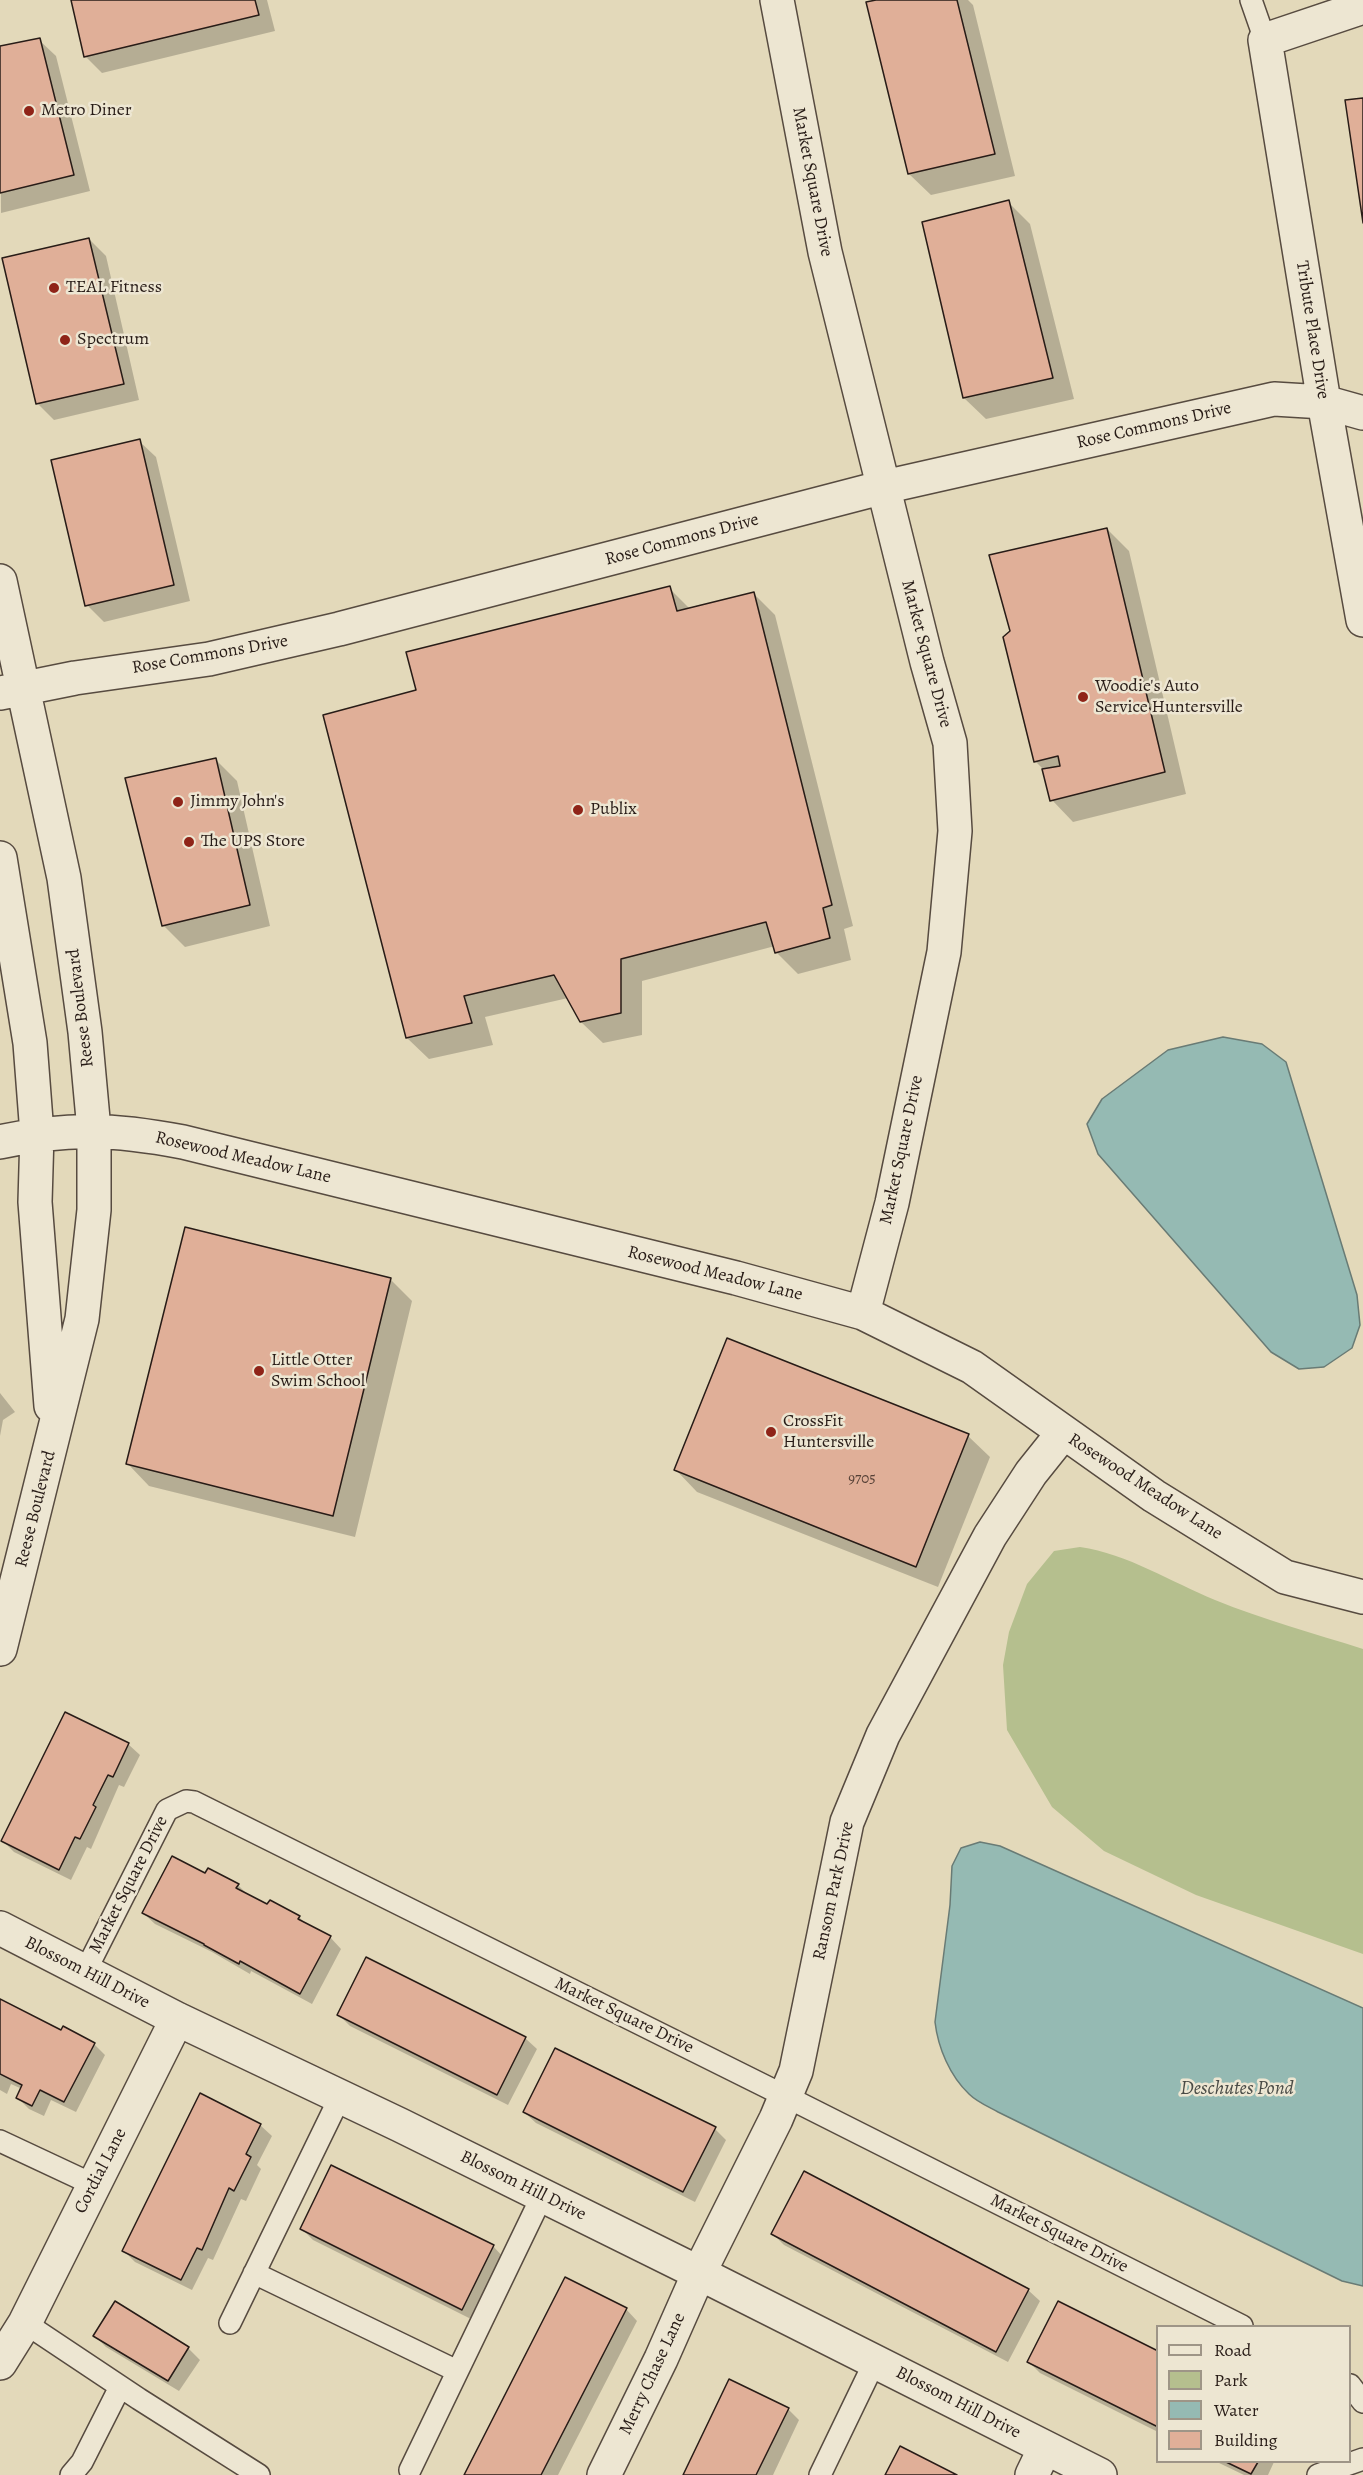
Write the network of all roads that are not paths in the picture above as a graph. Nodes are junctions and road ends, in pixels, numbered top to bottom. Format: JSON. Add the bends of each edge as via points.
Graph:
{"nodes":[{"id":1,"x":777,"y":0,"type":"edge"},
{"id":2,"x":1251,"y":0,"type":"edge"},
{"id":3,"x":1363,"y":7,"type":"edge"},
{"id":4,"x":1265,"y":40,"type":"junction"},
{"id":5,"x":1324,"y":402,"type":"junction"},
{"id":6,"x":1363,"y":413,"type":"edge"},
{"id":7,"x":884,"y":488,"type":"junction"},
{"id":8,"x":0,"y":581,"type":"edge"},
{"id":9,"x":1363,"y":620,"type":"edge"},
{"id":10,"x":12,"y":690,"type":"edge"},
{"id":11,"x":0,"y":858,"type":"edge"},
{"id":12,"x":94,"y":1130,"type":"junction"},
{"id":13,"x":37,"y":1134,"type":"junction"},
{"id":14,"x":0,"y":1142,"type":"edge"},
{"id":15,"x":863,"y":1312,"type":"junction"},
{"id":16,"x":1063,"y":1433,"type":"junction"},
{"id":17,"x":53,"y":1438,"type":"junction"},
{"id":18,"x":1363,"y":1597,"type":"edge"},
{"id":19,"x":0,"y":1649,"type":"edge"},
{"id":20,"x":0,"y":1928,"type":"edge"},
{"id":21,"x":85,"y":1972,"type":"junction"},
{"id":22,"x":177,"y":2019,"type":"junction"},
{"id":23,"x":785,"y":2096,"type":"junction"},
{"id":24,"x":340,"y":2097,"type":"junction"},
{"id":25,"x":0,"y":2140,"type":"edge"},
{"id":26,"x":94,"y":2185,"type":"junction"},
{"id":27,"x":542,"y":2196,"type":"junction"},
{"id":28,"x":254,"y":2273,"type":"junction"},
{"id":29,"x":699,"y":2273,"type":"junction"},
{"id":30,"x":12,"y":2315,"type":"edge"},
{"id":31,"x":230,"y":2323,"type":"dead end"},
{"id":32,"x":1240,"y":2325,"type":"edge"},
{"id":33,"x":875,"y":2361,"type":"junction"},
{"id":34,"x":0,"y":2363,"type":"edge"},
{"id":35,"x":457,"y":2371,"type":"junction"},
{"id":36,"x":1351,"y":2386,"type":"edge"},
{"id":37,"x":120,"y":2387,"type":"junction"},
{"id":38,"x":1363,"y":2402,"type":"edge"},
{"id":39,"x":1363,"y":2459,"type":"edge"},
{"id":40,"x":1039,"y":2461,"type":"edge"},
{"id":41,"x":410,"y":2470,"type":"dead end"},
{"id":42,"x":71,"y":2475,"type":"edge"},
{"id":43,"x":259,"y":2475,"type":"edge"},
{"id":44,"x":604,"y":2475,"type":"edge"},
{"id":45,"x":820,"y":2475,"type":"edge"},
{"id":46,"x":1100,"y":2475,"type":"edge"},
{"id":47,"x":1318,"y":2475,"type":"edge"}],
"edges":[{"from":1,"to":7,"type":"street","name":"Market Square Drive","via":[[825,252]]},
{"from":2,"to":4,"type":"lane"},
{"from":3,"to":4,"type":"street"},
{"from":4,"to":5,"type":"street","name":"Tribute Place Drive"},
{"from":5,"to":6,"type":"street","name":"Rose Commons Drive"},
{"from":5,"to":7,"type":"street","name":"Rose Commons Drive","via":[[1274,399]]},
{"from":5,"to":9,"type":"street","name":"Tribute Place Drive"},
{"from":7,"to":10,"type":"street","name":"Rose Commons Drive","via":[[288,641],[208,659]]},
{"from":7,"to":15,"type":"street","name":"Market Square Drive","via":[[950,743],[955,831],[944,952],[892,1203]]},
{"from":8,"to":10,"type":"street","name":"Reese Boulevard"},
{"from":10,"to":12,"type":"street","name":"Reese Boulevard","via":[[64,878],[86,1032]]},
{"from":11,"to":13,"type":"street","name":"Reese Boulevard","via":[[30,1043]]},
{"from":12,"to":13,"type":"street","name":"Rosewood Meadow Lane"},
{"from":12,"to":15,"type":"street","name":"Rosewood Meadow Lane","via":[[183,1142]]},
{"from":12,"to":17,"type":"street","name":"Reese Boulevard","via":[[94,1210],[82,1319]]},
{"from":13,"to":14,"type":"street","name":"Rosewood Meadow Lane"},
{"from":13,"to":17,"type":"street","name":"Reese Boulevard","via":[[35,1202]]},
{"from":15,"to":16,"type":"street","name":"Rosewood Meadow Lane","via":[[972,1367]]},
{"from":16,"to":18,"type":"street","name":"Rosewood Meadow Lane","via":[[1154,1496],[1285,1576]]},
{"from":16,"to":23,"type":"street","name":"Ransom Park Drive","via":[[990,1536],[883,1735],[847,1822],[796,2071]]},
{"from":17,"to":19,"type":"street","name":"Reese Boulevard"},
{"from":20,"to":21,"type":"street","name":"Blossom Hill Drive"},
{"from":21,"to":22,"type":"street","name":"Blossom Hill Drive"},
{"from":21,"to":23,"type":"lane","name":"Market Square Drive","via":[[167,1810],[186,1801],[194,1802]]},
{"from":22,"to":24,"type":"street","name":"Blossom Hill Drive"},
{"from":22,"to":26,"type":"street","name":"Cordial Lane"},
{"from":23,"to":29,"type":"street","name":"Ransom Park Drive"},
{"from":23,"to":32,"type":"lane","name":"Market Square Drive"},
{"from":24,"to":27,"type":"street","name":"Blossom Hill Drive"},
{"from":24,"to":28,"type":"lane"},
{"from":25,"to":26,"type":"lane"},
{"from":26,"to":30,"type":"street","name":"Cordial Lane"},
{"from":27,"to":29,"type":"street","name":"Blossom Hill Drive"},
{"from":27,"to":35,"type":"lane"},
{"from":28,"to":31,"type":"lane"},
{"from":28,"to":35,"type":"lane"},
{"from":29,"to":33,"type":"street","name":"Blossom Hill Drive"},
{"from":29,"to":44,"type":"street","name":"Merry Chase Lane"},
{"from":30,"to":34,"type":"street","name":"Cordial Lane"},
{"from":30,"to":37,"type":"lane"},
{"from":33,"to":40,"type":"street","name":"Blossom Hill Drive"},
{"from":33,"to":45,"type":"lane"},
{"from":35,"to":41,"type":"lane"},
{"from":36,"to":38,"type":"lane"},
{"from":37,"to":42,"type":"lane","via":[[82,2462]]},
{"from":37,"to":43,"type":"lane"},
{"from":39,"to":47,"type":"lane"},
{"from":40,"to":46,"type":"street","name":"Blossom Hill Drive"}]}
